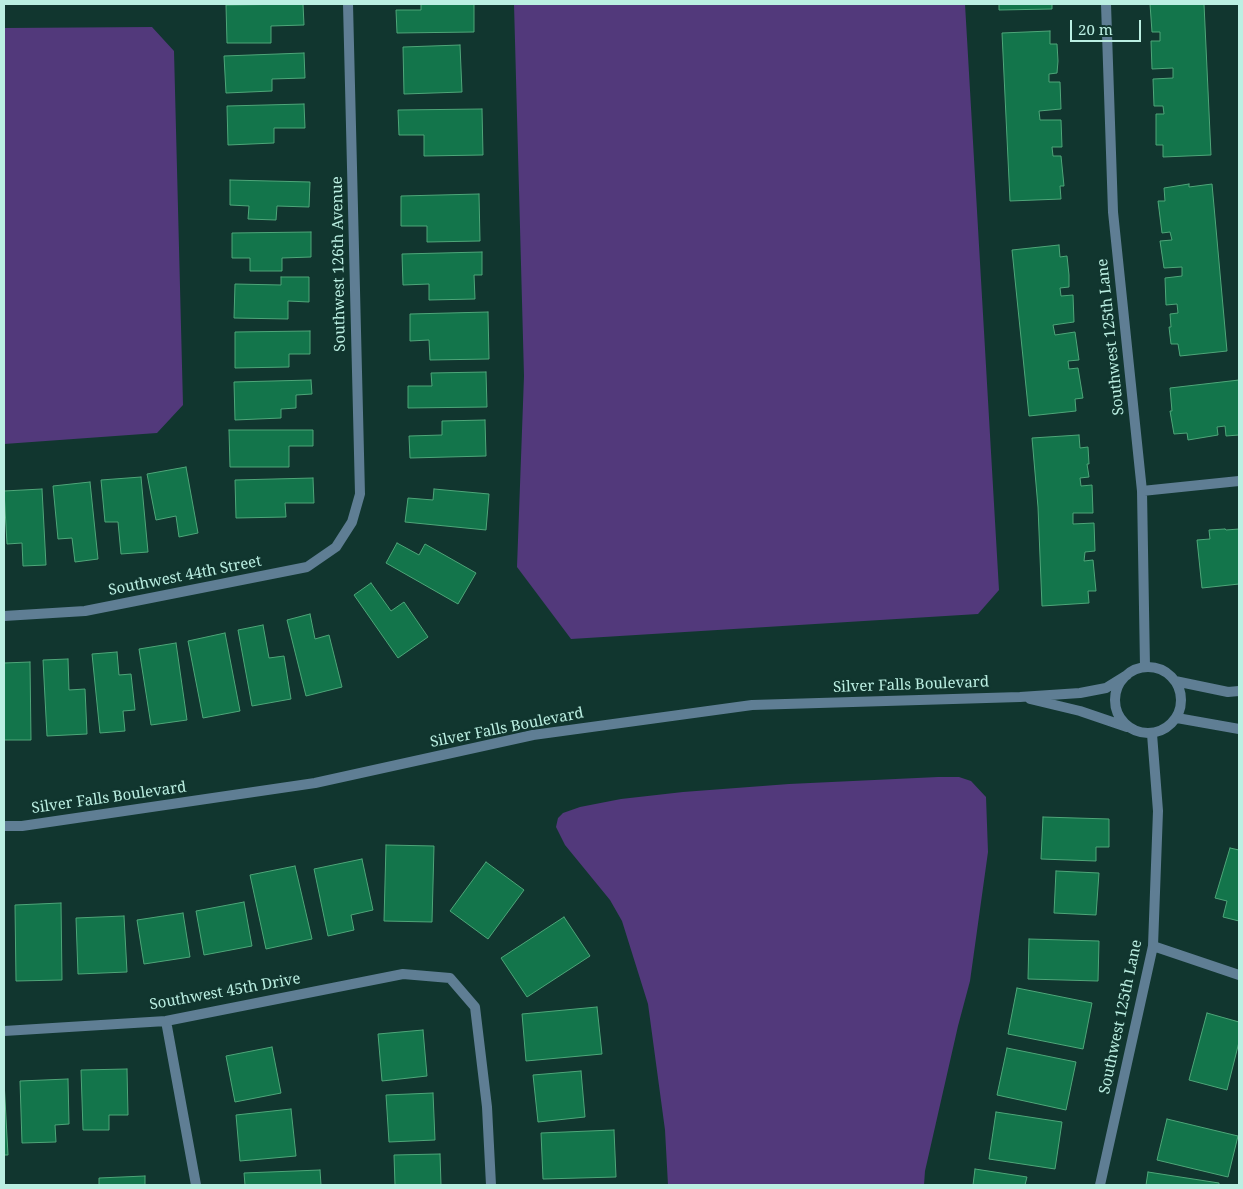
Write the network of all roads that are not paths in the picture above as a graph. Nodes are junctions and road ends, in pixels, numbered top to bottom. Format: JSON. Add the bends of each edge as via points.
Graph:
{"nodes":[{"id":1,"x":348,"y":4,"type":"edge"},
{"id":2,"x":1106,"y":4,"type":"edge"},
{"id":3,"x":1239,"y":481,"type":"edge"},
{"id":4,"x":1142,"y":491,"type":"junction"},
{"id":5,"x":352,"y":522,"type":"joint"},
{"id":6,"x":4,"y":616,"type":"edge"},
{"id":7,"x":1145,"y":668,"type":"junction"},
{"id":8,"x":1127,"y":675,"type":"junction"},
{"id":9,"x":1175,"y":680,"type":"junction"},
{"id":10,"x":1239,"y":691,"type":"edge"},
{"id":11,"x":1020,"y":697,"type":"junction"},
{"id":12,"x":1177,"y":718,"type":"junction"},
{"id":13,"x":1130,"y":728,"type":"junction"},
{"id":14,"x":1239,"y":729,"type":"edge"},
{"id":15,"x":1152,"y":734,"type":"junction"},
{"id":16,"x":4,"y":826,"type":"edge"},
{"id":17,"x":1153,"y":946,"type":"junction"},
{"id":18,"x":1239,"y":975,"type":"edge"},
{"id":19,"x":166,"y":1021,"type":"junction"},
{"id":20,"x":4,"y":1031,"type":"edge"},
{"id":21,"x":196,"y":1185,"type":"edge"},
{"id":22,"x":491,"y":1185,"type":"edge"},
{"id":23,"x":1100,"y":1185,"type":"edge"}],
"edges":[{"from":1,"to":5,"type":"street","name":"Southwest 126th Avenue","via":[[360,494]]},
{"from":2,"to":4,"type":"street","name":"Southwest 125th Lane","via":[[1113,212]]},
{"from":3,"to":4,"type":"street"},
{"from":4,"to":7,"type":"street","name":"Southwest 125th Lane"},
{"from":5,"to":6,"type":"street","name":"Southwest 44th Street","via":[[336,546],[307,568],[84,611]]},
{"from":7,"to":8,"type":"street"},
{"from":7,"to":9,"type":"street","via":[[1156,668]]},
{"from":8,"to":11,"type":"street","name":"Silver Falls Boulevard","via":[[1106,688]]},
{"from":8,"to":13,"type":"street","via":[[1120,682],[1115,701],[1117,712]]},
{"from":9,"to":10,"type":"street","via":[[1228,692]]},
{"from":9,"to":12,"type":"street","via":[[1182,699]]},
{"from":11,"to":13,"type":"street","name":"Silver Falls Boulevard","via":[[1080,711]]},
{"from":11,"to":16,"type":"street","name":"Silver Falls Boulevard","via":[[752,705],[533,735],[315,783]]},
{"from":12,"to":14,"type":"street"},
{"from":12,"to":15,"type":"street","via":[[1170,726]]},
{"from":13,"to":15,"type":"street"},
{"from":15,"to":17,"type":"street","name":"Southwest 125th Lane","via":[[1158,811]]},
{"from":17,"to":18,"type":"street"},
{"from":17,"to":23,"type":"street","name":"Southwest 125th Lane"},
{"from":19,"to":20,"type":"street","name":"Southwest 45th Drive"},
{"from":19,"to":21,"type":"street"},
{"from":19,"to":22,"type":"street","name":"Southwest 45th Drive","via":[[402,974],[450,978],[476,1007],[487,1107]]}]}
